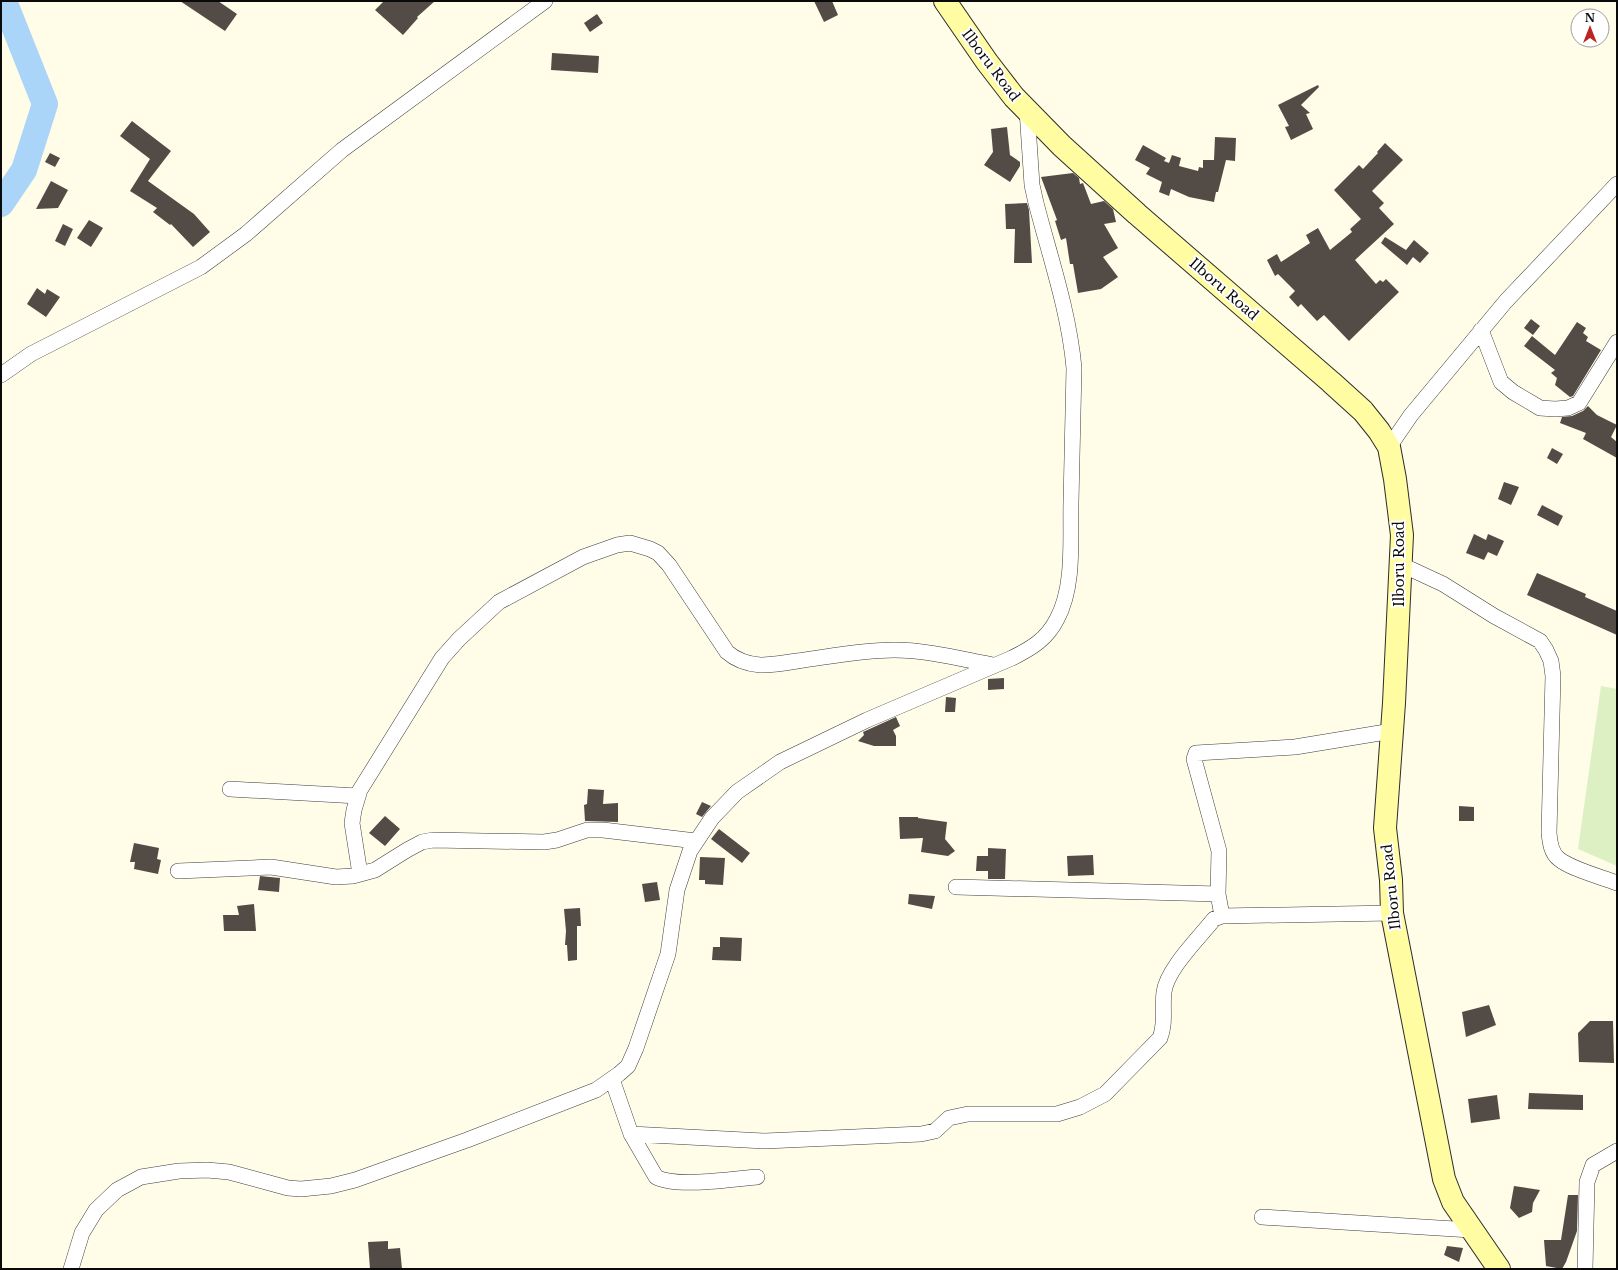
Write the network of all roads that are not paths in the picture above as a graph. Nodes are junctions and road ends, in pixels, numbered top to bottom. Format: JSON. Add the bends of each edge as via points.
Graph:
{"nodes":[{"id":1,"x":545,"y":1,"type":"edge"},
{"id":2,"x":945,"y":1,"type":"edge"},
{"id":3,"x":1027,"y":110,"type":"junction"},
{"id":4,"x":1617,"y":184,"type":"edge"},
{"id":5,"x":1481,"y":330,"type":"junction"},
{"id":6,"x":1617,"y":342,"type":"edge"},
{"id":7,"x":1,"y":374,"type":"edge"},
{"id":8,"x":1389,"y":447,"type":"junction"},
{"id":9,"x":1402,"y":565,"type":"junction"},
{"id":10,"x":993,"y":665,"type":"junction"},
{"id":11,"x":1392,"y":731,"type":"junction"},
{"id":12,"x":230,"y":789,"type":"dead end"},
{"id":13,"x":358,"y":796,"type":"junction"},
{"id":14,"x":696,"y":841,"type":"junction"},
{"id":15,"x":178,"y":871,"type":"dead end"},
{"id":16,"x":360,"y":874,"type":"junction"},
{"id":17,"x":1617,"y":883,"type":"edge"},
{"id":18,"x":956,"y":887,"type":"dead end"},
{"id":19,"x":1218,"y":894,"type":"junction"},
{"id":20,"x":1392,"y":912,"type":"junction"},
{"id":21,"x":1222,"y":916,"type":"junction"},
{"id":22,"x":612,"y":1079,"type":"junction"},
{"id":23,"x":630,"y":1134,"type":"junction"},
{"id":24,"x":1617,"y":1151,"type":"edge"},
{"id":25,"x":757,"y":1177,"type":"dead end"},
{"id":26,"x":1262,"y":1217,"type":"dead end"},
{"id":27,"x":1471,"y":1230,"type":"junction"},
{"id":28,"x":71,"y":1269,"type":"edge"},
{"id":29,"x":1499,"y":1269,"type":"edge"},
{"id":30,"x":1585,"y":1269,"type":"edge"}],
"edges":[{"from":1,"to":7,"type":"street","via":[[342,150],[246,234],[201,267],[31,354]]},
{"from":2,"to":3,"type":"street","name":"Ilboru Road","via":[[987,62]]},
{"from":3,"to":8,"type":"street","name":"Ilboru Road","via":[[1131,209],[1363,411]]},
{"from":3,"to":10,"type":"street","via":[[1032,185],[1072,344],[1074,368],[1070,569],[1064,603],[1057,620],[1046,635],[1034,647]]},
{"from":4,"to":5,"type":"street"},
{"from":5,"to":6,"type":"street","via":[[1501,382],[1540,408],[1568,408],[1579,403]]},
{"from":5,"to":8,"type":"street","via":[[1411,415]]},
{"from":8,"to":9,"type":"street","name":"Ilboru Road","via":[[1402,535]]},
{"from":9,"to":11,"type":"street","name":"Ilboru Road"},
{"from":9,"to":17,"type":"street","via":[[1443,584],[1540,641],[1551,661],[1553,676],[1550,845],[1558,858],[1570,866]]},
{"from":10,"to":13,"type":"street","via":[[894,650],[760,665],[743,661],[727,652],[669,565],[658,553],[630,543],[618,545],[583,557],[499,602],[458,639],[442,658]]},
{"from":10,"to":14,"type":"street","via":[[867,720],[780,762],[737,792],[712,818]]},
{"from":11,"to":19,"type":"street","via":[[1295,748],[1196,753],[1194,759],[1219,851]]},
{"from":11,"to":20,"type":"street","name":"Ilboru Road","via":[[1385,828]]},
{"from":12,"to":13,"type":"street"},
{"from":13,"to":16,"type":"street","via":[[352,823]]},
{"from":14,"to":16,"type":"street","via":[[603,830],[587,830],[544,842],[433,840],[422,842],[375,870]]},
{"from":14,"to":22,"type":"street","via":[[677,890],[668,954],[636,1048],[628,1066]]},
{"from":15,"to":16,"type":"street","via":[[271,867],[336,876]]},
{"from":18,"to":19,"type":"street"},
{"from":19,"to":21,"type":"street"},
{"from":20,"to":21,"type":"street"},
{"from":20,"to":27,"type":"street","name":"Ilboru Road","via":[[1444,1179],[1453,1202]]},
{"from":21,"to":23,"type":"street","via":[[1214,919],[1167,978],[1164,992],[1164,1029],[1160,1038],[1105,1094],[1080,1107],[1057,1114],[968,1114],[949,1118],[935,1131],[921,1134],[766,1140]]},
{"from":22,"to":23,"type":"street"},
{"from":22,"to":28,"type":"street","via":[[596,1090],[561,1104],[356,1180],[330,1186],[288,1188],[229,1172],[207,1170],[141,1177],[117,1190],[96,1210],[82,1233]]},
{"from":23,"to":25,"type":"street","via":[[652,1172],[663,1181],[714,1181]]},
{"from":24,"to":30,"type":"street","via":[[1594,1165],[1587,1182]]},
{"from":26,"to":27,"type":"street"},
{"from":27,"to":29,"type":"street","name":"Ilboru Road"}]}
